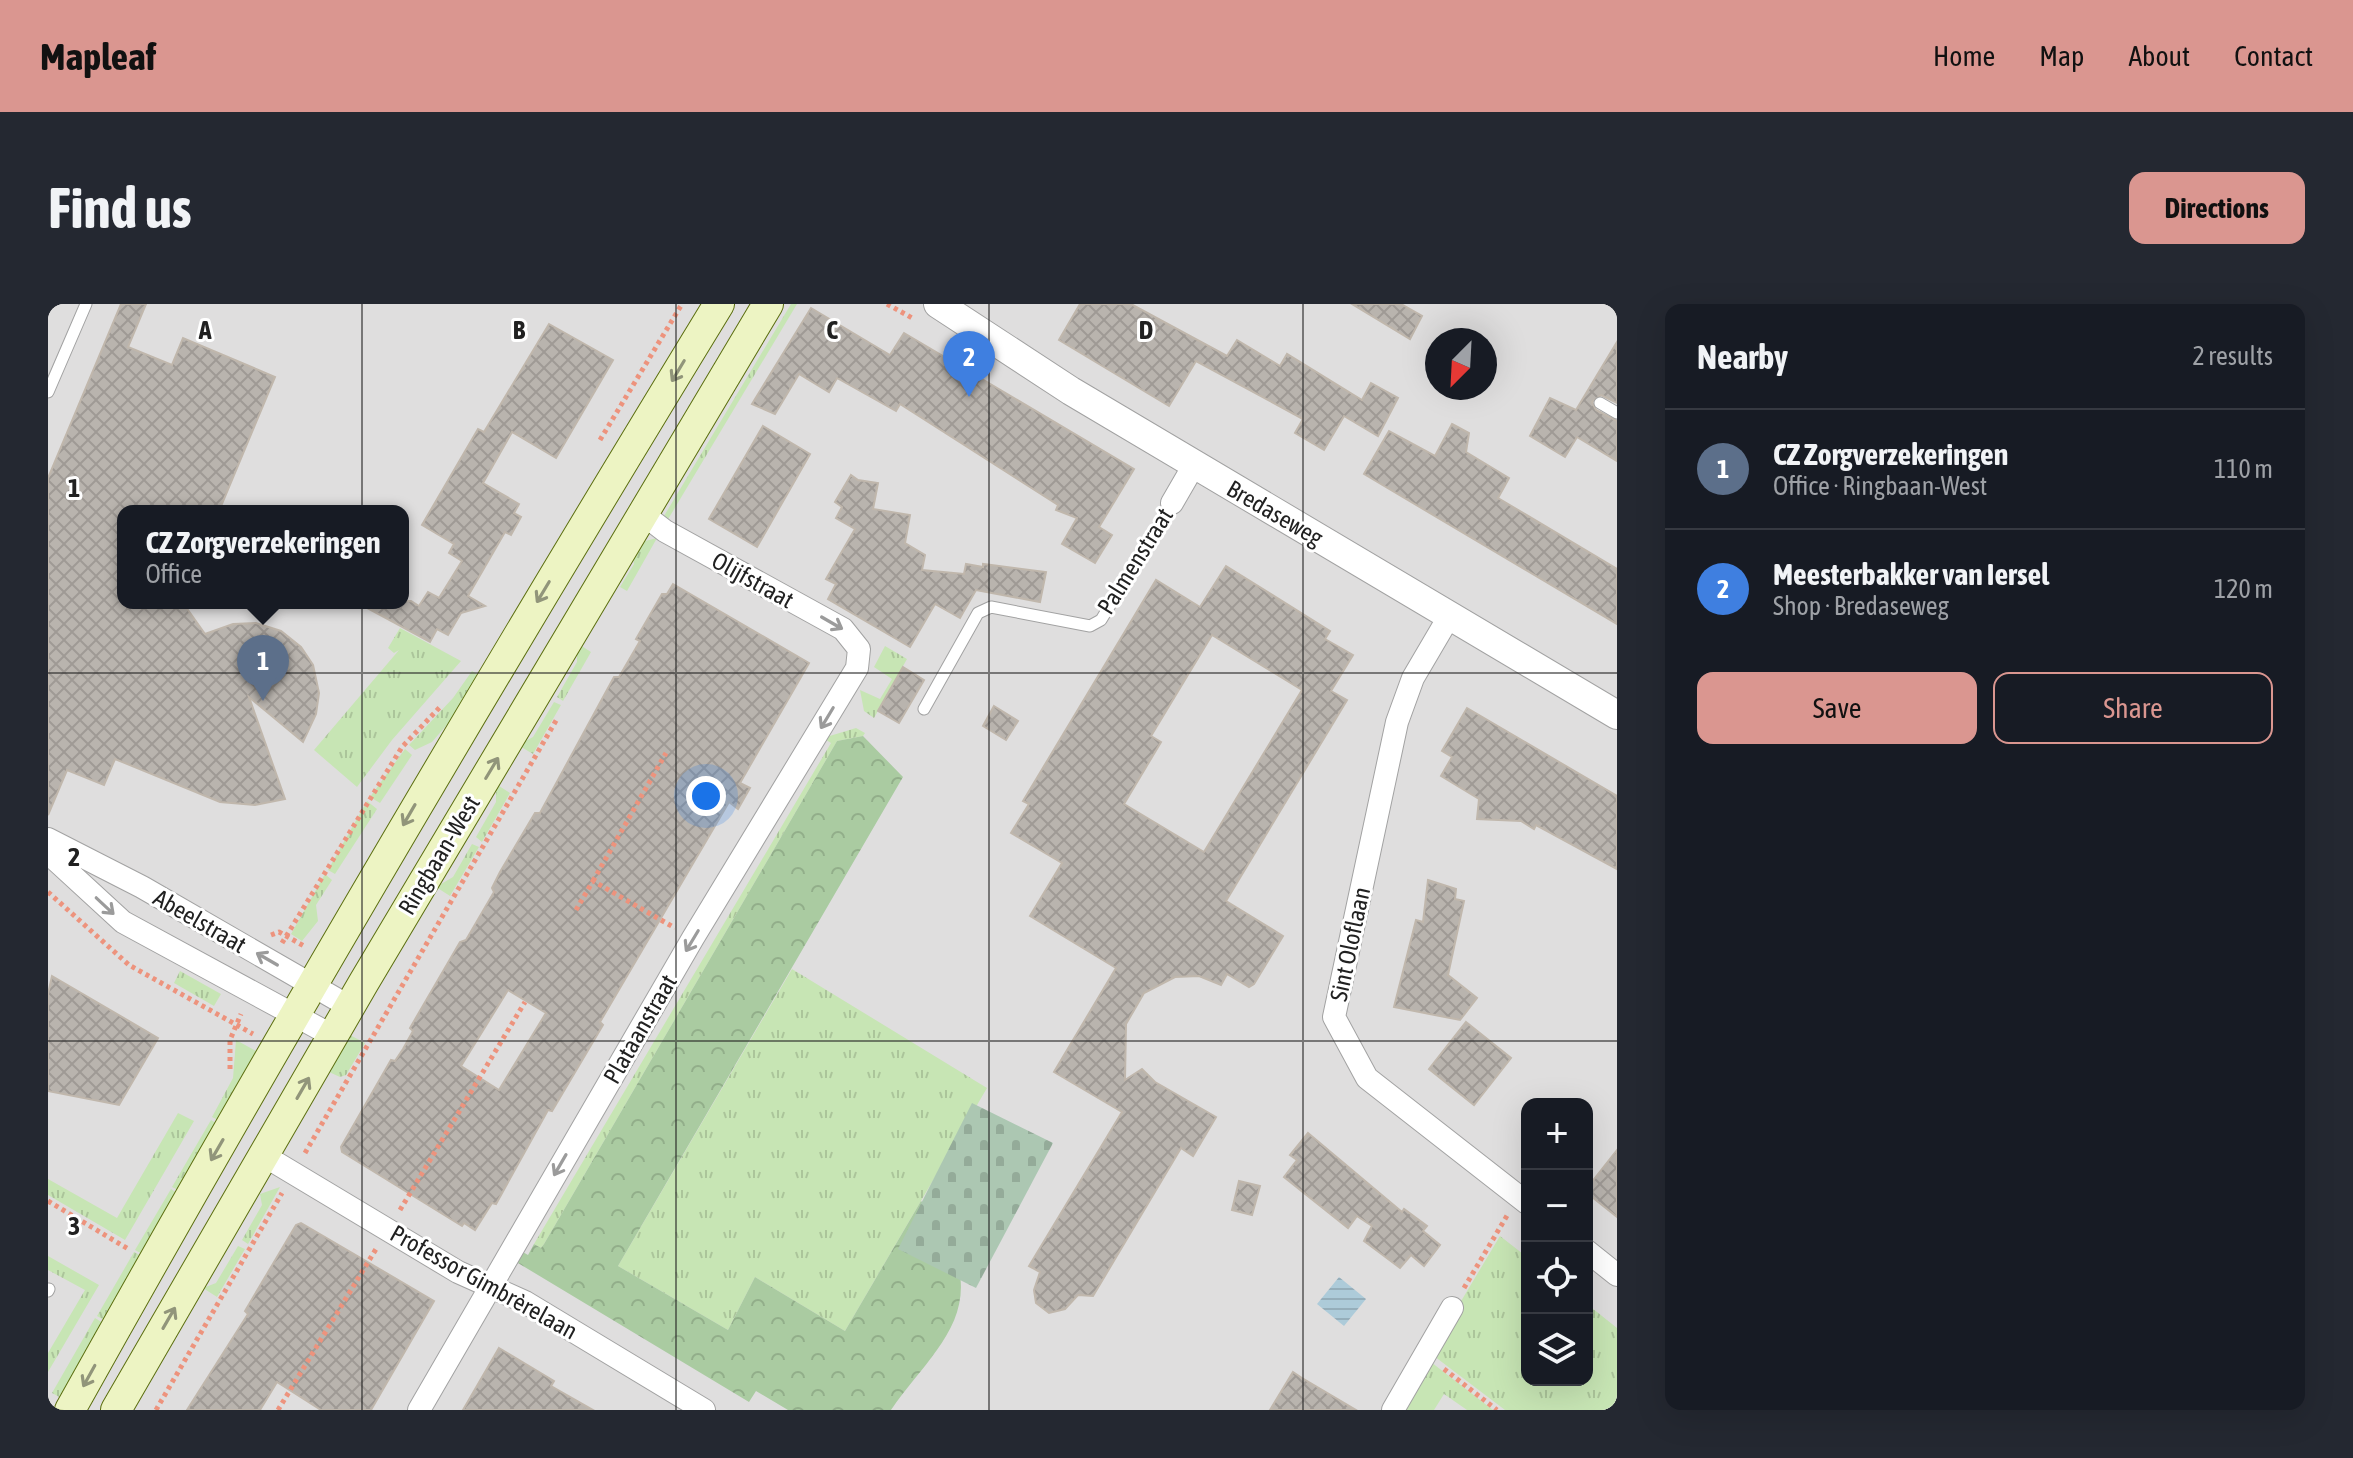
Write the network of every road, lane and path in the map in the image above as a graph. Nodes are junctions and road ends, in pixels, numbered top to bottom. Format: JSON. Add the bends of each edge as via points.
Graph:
{"nodes":[{"id":1,"x":86,"y":304,"type":"edge"},
{"id":2,"x":682,"y":304,"type":"edge"},
{"id":3,"x":719,"y":304,"type":"edge"},
{"id":4,"x":768,"y":304,"type":"edge"},
{"id":5,"x":938,"y":304,"type":"edge"},
{"id":6,"x":48,"y":392,"type":"edge"},
{"id":7,"x":1600,"y":403,"type":"dead end"},
{"id":8,"x":1617,"y":413,"type":"edge"},
{"id":9,"x":594,"y":449,"type":"dead end"},
{"id":10,"x":1194,"y":465,"type":"junction"},
{"id":11,"x":1172,"y":503,"type":"joint"},
{"id":12,"x":643,"y":514,"type":"junction"},
{"id":13,"x":1450,"y":615,"type":"junction"},
{"id":14,"x":859,"y":649,"type":"joint"},
{"id":15,"x":442,"y":705,"type":"dead end"},
{"id":16,"x":564,"y":707,"type":"dead end"},
{"id":17,"x":924,"y":709,"type":"dead end"},
{"id":18,"x":1617,"y":715,"type":"edge"},
{"id":19,"x":666,"y":753,"type":"dead end"},
{"id":20,"x":48,"y":839,"type":"edge"},
{"id":21,"x":48,"y":853,"type":"edge"},
{"id":22,"x":593,"y":881,"type":"junction"},
{"id":23,"x":48,"y":892,"type":"edge"},
{"id":24,"x":576,"y":910,"type":"dead end"},
{"id":25,"x":693,"y":938,"type":"junction"},
{"id":26,"x":271,"y":962,"type":"junction"},
{"id":27,"x":310,"y":984,"type":"junction"},
{"id":28,"x":253,"y":993,"type":"junction"},
{"id":29,"x":525,"y":1002,"type":"dead end"},
{"id":30,"x":350,"y":1007,"type":"junction"},
{"id":31,"x":293,"y":1014,"type":"junction"},
{"id":32,"x":236,"y":1024,"type":"junction"},
{"id":33,"x":333,"y":1036,"type":"junction"},
{"id":34,"x":227,"y":1081,"type":"dead end"},
{"id":35,"x":263,"y":1155,"type":"junction"},
{"id":36,"x":294,"y":1172,"type":"junction"},
{"id":37,"x":1521,"y":1197,"type":"edge"},
{"id":38,"x":48,"y":1201,"type":"edge"},
{"id":39,"x":1521,"y":1202,"type":"edge"},
{"id":40,"x":388,"y":1229,"type":"junction"},
{"id":41,"x":138,"y":1237,"type":"dead end"},
{"id":42,"x":130,"y":1251,"type":"junction"},
{"id":43,"x":1593,"y":1256,"type":"edge"},
{"id":44,"x":125,"y":1260,"type":"dead end"},
{"id":45,"x":1617,"y":1275,"type":"edge"},
{"id":46,"x":491,"y":1287,"type":"junction"},
{"id":47,"x":1452,"y":1308,"type":"joint"},
{"id":48,"x":1425,"y":1355,"type":"junction"},
{"id":49,"x":70,"y":1410,"type":"edge"},
{"id":50,"x":116,"y":1410,"type":"edge"},
{"id":51,"x":156,"y":1410,"type":"edge"},
{"id":52,"x":278,"y":1410,"type":"edge"},
{"id":53,"x":419,"y":1410,"type":"edge"},
{"id":54,"x":704,"y":1410,"type":"edge"},
{"id":55,"x":1393,"y":1410,"type":"edge"},
{"id":56,"x":1497,"y":1410,"type":"edge"}],
"edges":[{"from":1,"to":6,"type":"lane"},
{"from":2,"to":9,"type":"path"},
{"from":3,"to":27,"type":"main road","name":"Ringbaan-West","one_way":true},
{"from":4,"to":12,"type":"main road","name":"Ringbaan-West"},
{"from":5,"to":10,"type":"street","name":"Bredaseweg"},
{"from":7,"to":8,"type":"lane"},
{"from":10,"to":11,"type":"street","name":"Palmenstraat"},
{"from":10,"to":13,"type":"street","name":"Bredaseweg"},
{"from":11,"to":17,"type":"lane","name":"Palmenstraat","via":[[1101,620],[1090,626],[991,607],[978,613]]},
{"from":12,"to":14,"type":"street","name":"Olijfstraat","one_way":true,"via":[[843,629]]},
{"from":30,"to":12,"type":"main road","name":"Ringbaan-West","one_way":true},
{"from":13,"to":18,"type":"street","name":"Bredaseweg"},
{"from":13,"to":37,"type":"street","name":"Sint Oloflaan","via":[[1413,678],[1397,722],[1334,1017],[1367,1078]]},
{"from":14,"to":25,"type":"street","name":"Plataanstraat","one_way":true,"via":[[857,668]]},
{"from":15,"to":26,"type":"path","via":[[402,747]]},
{"from":16,"to":36,"type":"path","name":"Ringbaan-West"},
{"from":19,"to":22,"type":"path"},
{"from":26,"to":20,"type":"street","name":"Abeelstraat","one_way":true},
{"from":21,"to":28,"type":"street","name":"Abeelstraat","one_way":true,"via":[[123,922]]},
{"from":22,"to":24,"type":"path"},
{"from":22,"to":25,"type":"path"},
{"from":23,"to":32,"type":"path","via":[[129,965]]},
{"from":25,"to":46,"type":"street","name":"Plataanstraat","one_way":true},
{"from":26,"to":27,"type":"street","name":"Abeelstraat"},
{"from":27,"to":30,"type":"street","name":"Abeelstraat"},
{"from":27,"to":31,"type":"main road","name":"Ringbaan-West"},
{"from":28,"to":31,"type":"street","name":"Abeelstraat"},
{"from":28,"to":32,"type":"path"},
{"from":29,"to":40,"type":"path"},
{"from":30,"to":33,"type":"main road","name":"Ringbaan-West"},
{"from":31,"to":33,"type":"street","name":"Abeelstraat"},
{"from":31,"to":49,"type":"main road","name":"Ringbaan-West","one_way":true},
{"from":32,"to":34,"type":"path"},
{"from":35,"to":33,"type":"main road","name":"Ringbaan-West","one_way":true},
{"from":35,"to":36,"type":"street","name":"Professor Gimbrèrelaan"},
{"from":50,"to":35,"type":"main road","name":"Ringbaan-West","one_way":true},
{"from":36,"to":40,"type":"street","name":"Professor Gimbrèrelaan"},
{"from":36,"to":51,"type":"path","name":"Ringbaan-West"},
{"from":38,"to":42,"type":"path"},
{"from":39,"to":47,"type":"path"},
{"from":40,"to":46,"type":"street","name":"Professor Gimbrèrelaan"},
{"from":40,"to":52,"type":"path"},
{"from":41,"to":42,"type":"path"},
{"from":42,"to":44,"type":"path"},
{"from":43,"to":45,"type":"street"},
{"from":46,"to":53,"type":"street","name":"Plataanstraat"},
{"from":46,"to":54,"type":"street","name":"Professor Gimbrèrelaan","via":[[525,1302]]},
{"from":47,"to":48,"type":"street"},
{"from":48,"to":55,"type":"street"},
{"from":48,"to":56,"type":"path"}]}
